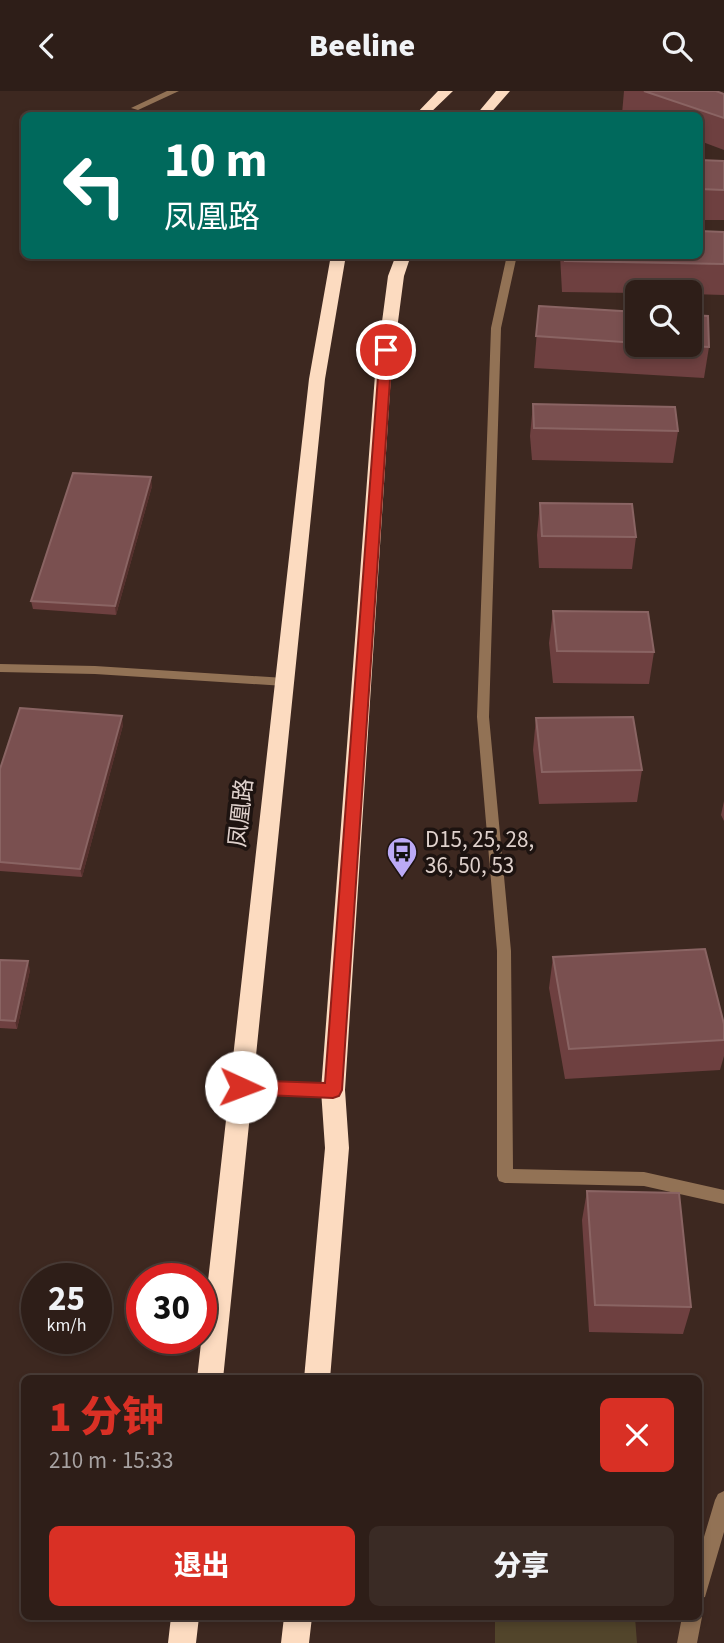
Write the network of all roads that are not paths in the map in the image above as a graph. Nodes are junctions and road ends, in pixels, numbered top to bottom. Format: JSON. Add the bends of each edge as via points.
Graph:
{"nodes":[{"id":1,"x":175,"y":91,"type":"edge"},
{"id":2,"x":446,"y":91,"type":"edge"},
{"id":3,"x":503,"y":91,"type":"edge"},
{"id":4,"x":135,"y":108,"type":"dead end"},
{"id":5,"x":424,"y":112,"type":"edge"},
{"id":6,"x":485,"y":112,"type":"edge"},
{"id":7,"x":338,"y":259,"type":"edge"},
{"id":8,"x":402,"y":259,"type":"edge"},
{"id":9,"x":511,"y":259,"type":"edge"},
{"id":10,"x":0,"y":668,"type":"edge"},
{"id":11,"x":285,"y":682,"type":"junction"},
{"id":12,"x":241,"y":1087,"type":"junction"},
{"id":13,"x":333,"y":1090,"type":"junction"},
{"id":14,"x":724,"y":1197,"type":"edge"},
{"id":15,"x":210,"y":1375,"type":"edge"},
{"id":16,"x":317,"y":1375,"type":"edge"},
{"id":17,"x":724,"y":1500,"type":"edge"},
{"id":18,"x":702,"y":1576,"type":"edge"},
{"id":19,"x":185,"y":1620,"type":"edge"},
{"id":20,"x":298,"y":1620,"type":"edge"},
{"id":21,"x":691,"y":1620,"type":"edge"},
{"id":22,"x":182,"y":1643,"type":"edge"},
{"id":23,"x":295,"y":1643,"type":"edge"},
{"id":24,"x":687,"y":1643,"type":"edge"}],
"edges":[{"from":1,"to":4,"type":"street"},
{"from":2,"to":5,"type":"highway"},
{"from":3,"to":6,"type":"highway"},
{"from":7,"to":11,"type":"highway","name":"凤凰路","via":[[317,379]]},
{"from":8,"to":13,"type":"highway","via":[[396,276],[383,375]]},
{"from":9,"to":14,"type":"street","via":[[496,328],[483,717],[504,951],[505,1176],[644,1179]]},
{"from":10,"to":11,"type":"street"},
{"from":11,"to":12,"type":"highway","name":"凤凰路"},
{"from":12,"to":13,"type":"street"},
{"from":12,"to":15,"type":"highway","name":"凤凰路"},
{"from":13,"to":16,"type":"highway","via":[[337,1148]]},
{"from":17,"to":18,"type":"street"},
{"from":19,"to":22,"type":"highway"},
{"from":20,"to":23,"type":"highway"},
{"from":21,"to":24,"type":"street"}]}
